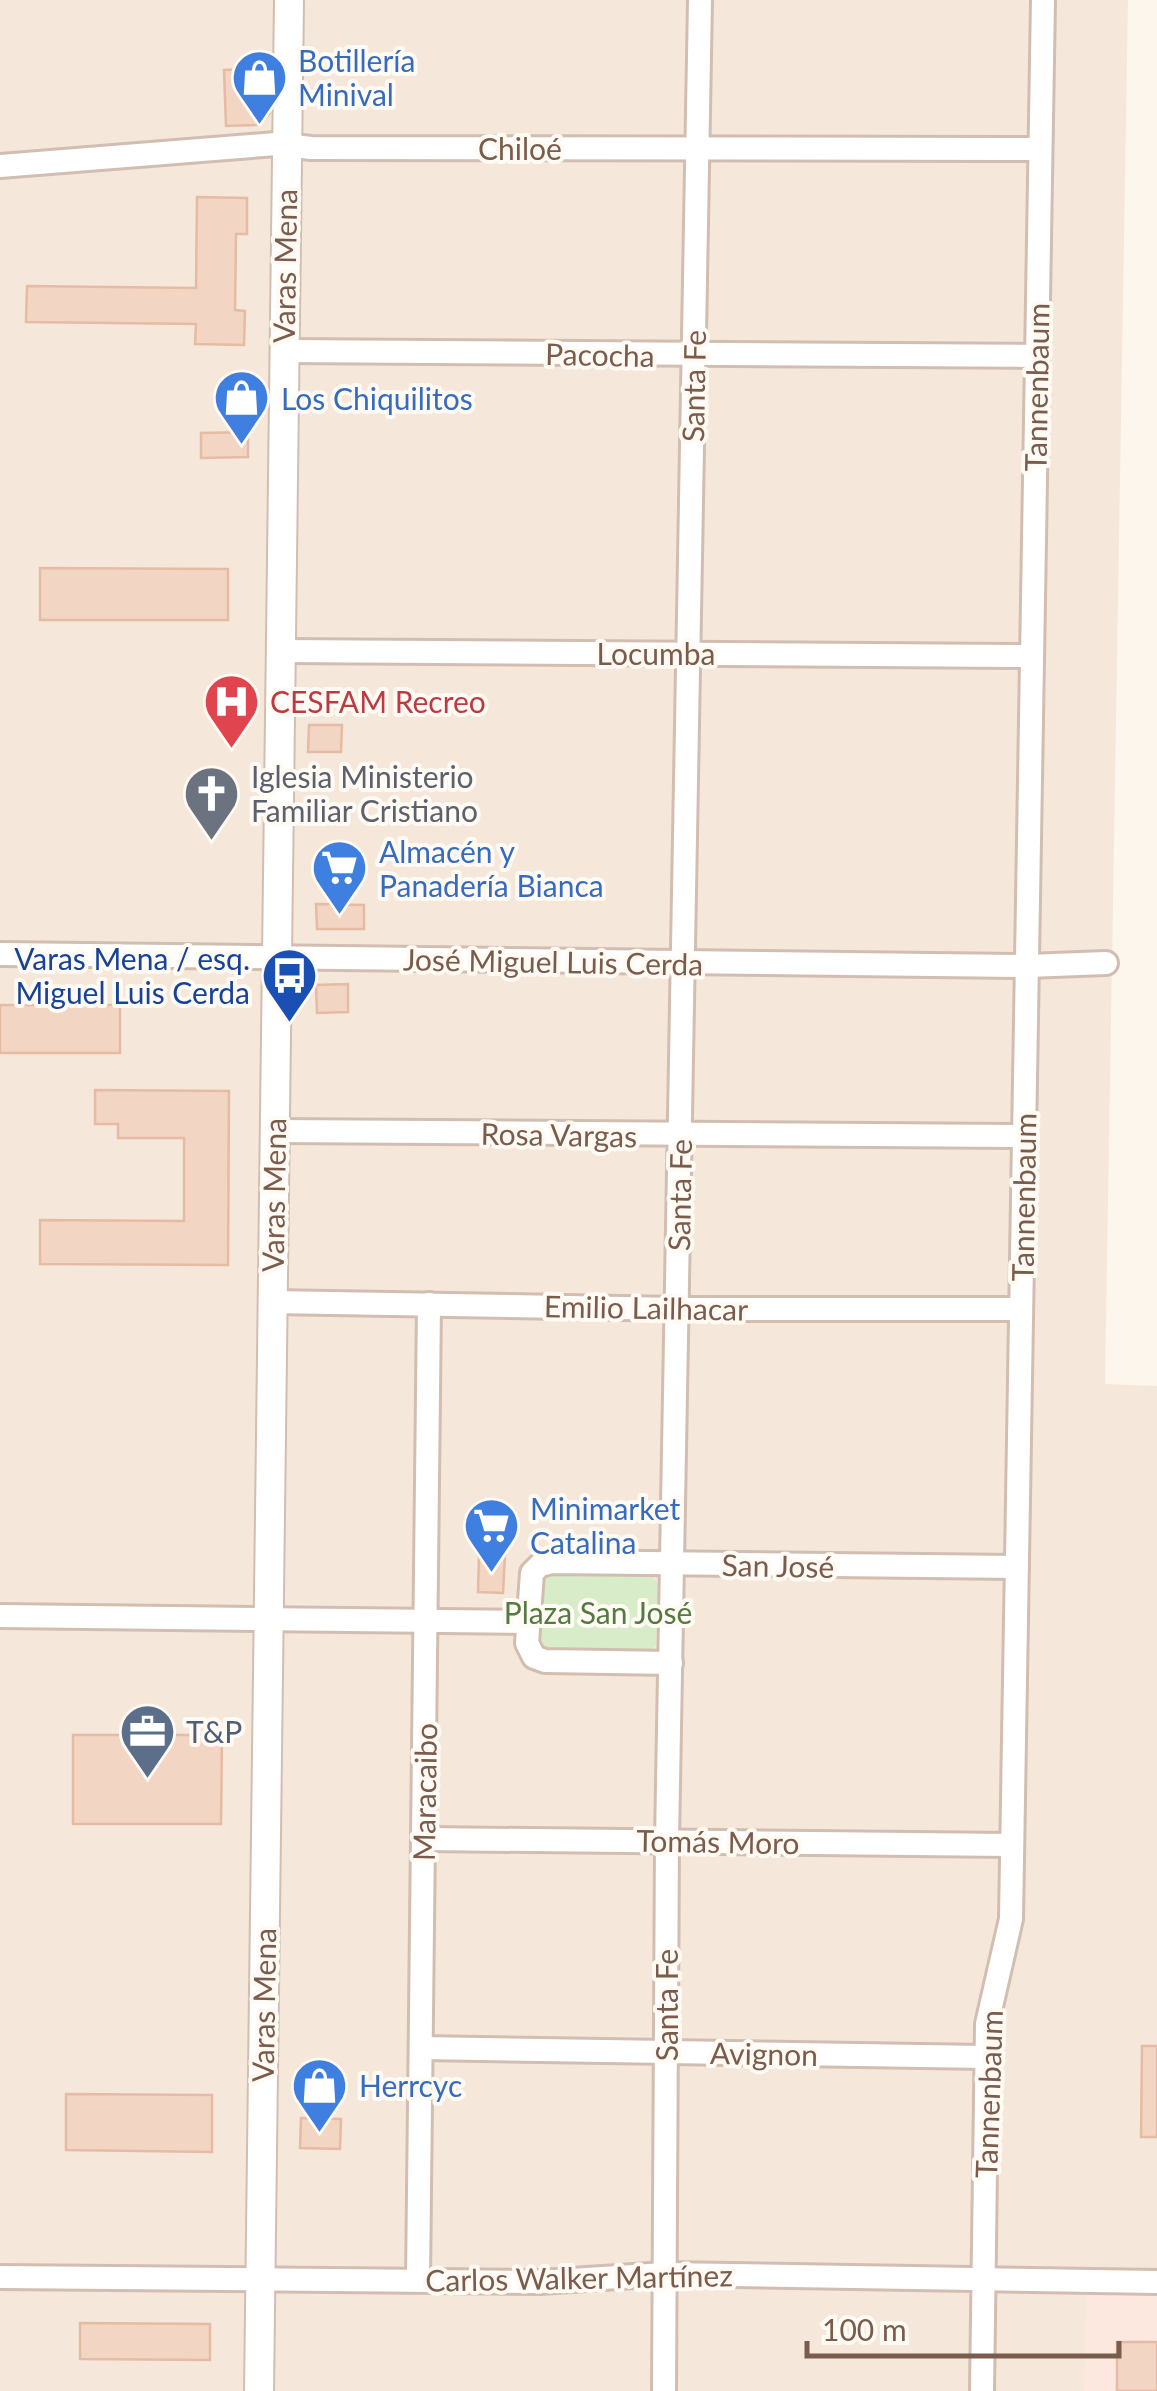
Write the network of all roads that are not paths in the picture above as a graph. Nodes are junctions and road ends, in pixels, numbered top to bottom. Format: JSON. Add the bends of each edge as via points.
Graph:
{"nodes":[{"id":1,"x":289,"y":0,"type":"edge"},
{"id":2,"x":700,"y":0,"type":"edge"},
{"id":3,"x":1043,"y":0,"type":"edge"},
{"id":4,"x":286,"y":146,"type":"junction"},
{"id":5,"x":697,"y":148,"type":"junction"},
{"id":6,"x":1040,"y":149,"type":"junction"},
{"id":7,"x":0,"y":166,"type":"edge"},
{"id":8,"x":283,"y":351,"type":"junction"},
{"id":9,"x":694,"y":355,"type":"junction"},
{"id":10,"x":1037,"y":356,"type":"junction"},
{"id":11,"x":279,"y":651,"type":"junction"},
{"id":12,"x":688,"y":654,"type":"junction"},
{"id":13,"x":1032,"y":656,"type":"junction"},
{"id":14,"x":0,"y":954,"type":"edge"},
{"id":15,"x":276,"y":959,"type":"junction"},
{"id":16,"x":683,"y":963,"type":"junction"},
{"id":17,"x":1106,"y":963,"type":"dead end"},
{"id":18,"x":1027,"y":966,"type":"junction"},
{"id":19,"x":274,"y":1132,"type":"junction"},
{"id":20,"x":680,"y":1135,"type":"junction"},
{"id":21,"x":1024,"y":1136,"type":"junction"},
{"id":22,"x":272,"y":1302,"type":"junction"},
{"id":23,"x":429,"y":1304,"type":"junction"},
{"id":24,"x":678,"y":1309,"type":"junction"},
{"id":25,"x":1021,"y":1309,"type":"junction"},
{"id":26,"x":672,"y":1564,"type":"junction"},
{"id":27,"x":1017,"y":1567,"type":"junction"},
{"id":28,"x":0,"y":1616,"type":"edge"},
{"id":29,"x":268,"y":1620,"type":"junction"},
{"id":30,"x":426,"y":1622,"type":"junction"},
{"id":31,"x":528,"y":1622,"type":"junction"},
{"id":32,"x":671,"y":1663,"type":"junction"},
{"id":33,"x":424,"y":1838,"type":"junction"},
{"id":34,"x":666,"y":1840,"type":"junction"},
{"id":35,"x":1012,"y":1845,"type":"junction"},
{"id":36,"x":421,"y":2048,"type":"junction"},
{"id":37,"x":666,"y":2051,"type":"junction"},
{"id":38,"x":986,"y":2057,"type":"junction"},
{"id":39,"x":665,"y":2274,"type":"junction"},
{"id":40,"x":0,"y":2277,"type":"edge"},
{"id":41,"x":260,"y":2278,"type":"junction"},
{"id":42,"x":983,"y":2278,"type":"junction"},
{"id":43,"x":418,"y":2280,"type":"junction"},
{"id":44,"x":1157,"y":2282,"type":"edge"},
{"id":45,"x":260,"y":2391,"type":"edge"},
{"id":46,"x":664,"y":2391,"type":"edge"},
{"id":47,"x":982,"y":2391,"type":"edge"}],
"edges":[{"from":1,"to":4,"type":"street","name":"Varas Mena"},
{"from":2,"to":5,"type":"street","name":"Santa Fe"},
{"from":3,"to":6,"type":"street","name":"Tannenbaum"},
{"from":4,"to":5,"type":"street","name":"Chiloé"},
{"from":4,"to":7,"type":"street","name":"Chiloé"},
{"from":4,"to":8,"type":"street","name":"Varas Mena"},
{"from":5,"to":6,"type":"street","name":"Chiloé"},
{"from":5,"to":9,"type":"street","name":"Santa Fe"},
{"from":6,"to":10,"type":"street","name":"Tannenbaum"},
{"from":8,"to":9,"type":"street","name":"Pacocha"},
{"from":8,"to":11,"type":"street","name":"Varas Mena"},
{"from":9,"to":10,"type":"street","name":"Pacocha"},
{"from":9,"to":12,"type":"street","name":"Santa Fe"},
{"from":10,"to":13,"type":"street","name":"Tannenbaum"},
{"from":11,"to":12,"type":"street","name":"Locumba"},
{"from":11,"to":15,"type":"street","name":"Varas Mena"},
{"from":12,"to":13,"type":"street","name":"Locumba"},
{"from":12,"to":16,"type":"street","name":"Santa Fe"},
{"from":13,"to":18,"type":"street","name":"Tannenbaum"},
{"from":14,"to":15,"type":"street","name":"José Miguel Luis Cerda"},
{"from":15,"to":16,"type":"street","name":"José Miguel Luis Cerda"},
{"from":15,"to":19,"type":"street","name":"Varas Mena"},
{"from":16,"to":18,"type":"street","name":"José Miguel Luis Cerda"},
{"from":16,"to":20,"type":"street","name":"Santa Fe"},
{"from":17,"to":18,"type":"street","name":"José Miguel Luis Cerda"},
{"from":18,"to":21,"type":"street","name":"Tannenbaum"},
{"from":19,"to":20,"type":"street","name":"Rosa Vargas"},
{"from":19,"to":22,"type":"street","name":"Varas Mena"},
{"from":20,"to":21,"type":"street","name":"Rosa Vargas"},
{"from":20,"to":24,"type":"street","name":"Santa Fe"},
{"from":21,"to":25,"type":"street","name":"Tannenbaum"},
{"from":22,"to":23,"type":"street","name":"Emilio Lailhacar"},
{"from":22,"to":29,"type":"street","name":"Varas Mena"},
{"from":23,"to":24,"type":"street","name":"Emilio Lailhacar"},
{"from":23,"to":30,"type":"street","name":"Maracaibo"},
{"from":24,"to":25,"type":"street","name":"Emilio Lailhacar"},
{"from":24,"to":26,"type":"street","name":"Santa Fe"},
{"from":25,"to":27,"type":"street","name":"Tannenbaum"},
{"from":26,"to":27,"type":"street","name":"San José"},
{"from":26,"to":31,"type":"street","name":"San José","via":[[544,1563],[530,1576]]},
{"from":26,"to":32,"type":"street","name":"Santa Fe"},
{"from":27,"to":35,"type":"street","name":"Tannenbaum"},
{"from":28,"to":29,"type":"street"},
{"from":29,"to":30,"type":"street"},
{"from":29,"to":41,"type":"street","name":"Varas Mena"},
{"from":30,"to":31,"type":"street"},
{"from":30,"to":33,"type":"street","name":"Maracaibo"},
{"from":31,"to":32,"type":"street","via":[[529,1650],[541,1661]]},
{"from":32,"to":34,"type":"street","name":"Santa Fe"},
{"from":33,"to":34,"type":"street","name":"Tomás Moro"},
{"from":33,"to":36,"type":"street","name":"Maracaibo"},
{"from":34,"to":35,"type":"street","name":"Tomás Moro"},
{"from":34,"to":37,"type":"street","name":"Santa Fe"},
{"from":35,"to":38,"type":"street","name":"Tannenbaum","via":[[1009,1933],[989,2005]]},
{"from":36,"to":37,"type":"street","name":"Avignon"},
{"from":36,"to":43,"type":"street","name":"Maracaibo"},
{"from":37,"to":38,"type":"street","name":"Avignon"},
{"from":37,"to":39,"type":"street","name":"Santa Fe"},
{"from":38,"to":42,"type":"street","name":"Tannenbaum"},
{"from":39,"to":42,"type":"street","name":"Carlos Walker Martínez"},
{"from":39,"to":43,"type":"street","name":"Carlos Walker Martínez"},
{"from":39,"to":46,"type":"street","name":"Santa Fe"},
{"from":40,"to":41,"type":"street","name":"Carlos Walker Martínez"},
{"from":41,"to":43,"type":"street","name":"Carlos Walker Martínez"},
{"from":41,"to":45,"type":"street","name":"Varas Mena"},
{"from":42,"to":44,"type":"street","name":"Carlos Walker Martínez"},
{"from":42,"to":47,"type":"street","name":"Tannenbaum"}]}
